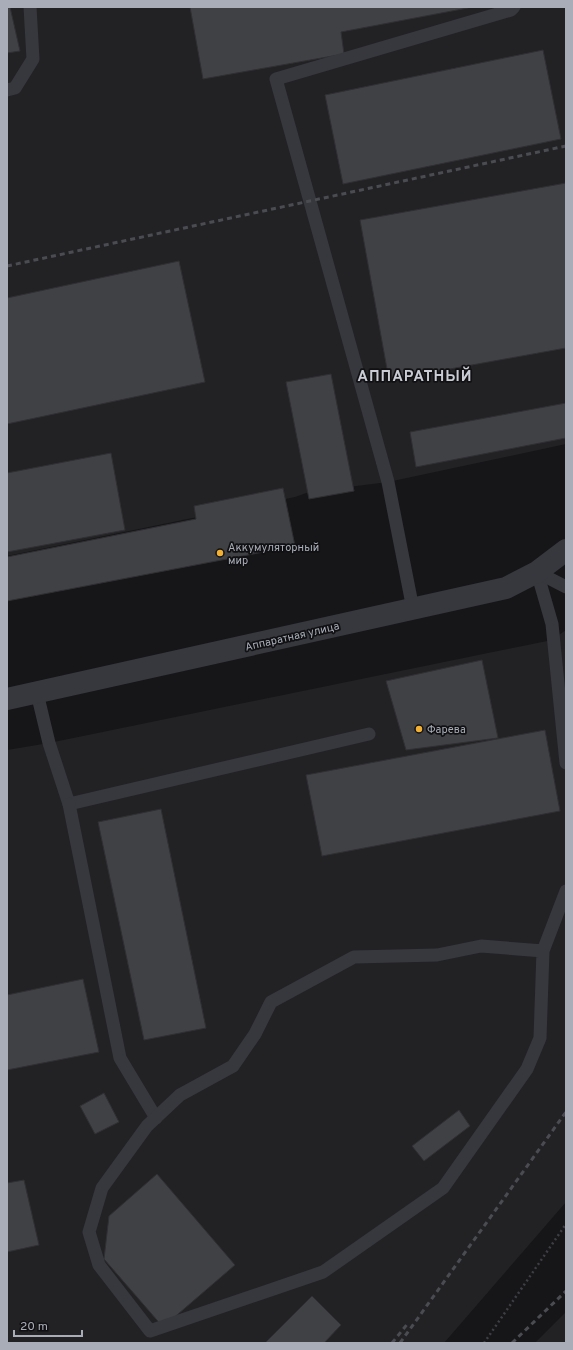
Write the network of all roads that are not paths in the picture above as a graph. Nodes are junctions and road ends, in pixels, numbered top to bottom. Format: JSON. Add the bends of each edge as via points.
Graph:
{"nodes":[{"id":1,"x":30,"y":7,"type":"edge"},
{"id":2,"x":514,"y":7,"type":"edge"},
{"id":3,"x":7,"y":90,"type":"edge"},
{"id":4,"x":566,"y":550,"type":"edge"},
{"id":5,"x":537,"y":572,"type":"junction"},
{"id":6,"x":566,"y":587,"type":"edge"},
{"id":7,"x":413,"y":609,"type":"junction"},
{"id":8,"x":37,"y":693,"type":"junction"},
{"id":9,"x":7,"y":699,"type":"edge"},
{"id":10,"x":369,"y":734,"type":"dead end"},
{"id":11,"x":566,"y":763,"type":"edge"},
{"id":12,"x":69,"y":804,"type":"junction"},
{"id":13,"x":566,"y":891,"type":"edge"},
{"id":14,"x":543,"y":951,"type":"junction"},
{"id":15,"x":156,"y":1118,"type":"junction"}],
"edges":[{"from":1,"to":3,"type":"lane","via":[[33,59],[15,88]]},
{"from":2,"to":7,"type":"lane","via":[[511,10],[276,79],[388,482]]},
{"from":4,"to":5,"type":"street","name":"Аппаратная улица"},
{"from":5,"to":6,"type":"lane"},
{"from":5,"to":7,"type":"street","name":"Аппаратная улица","via":[[506,588]]},
{"from":5,"to":11,"type":"lane","via":[[552,624]]},
{"from":7,"to":8,"type":"street","name":"Аппаратная улица"},
{"from":8,"to":9,"type":"street","name":"Аппаратная улица"},
{"from":8,"to":12,"type":"lane","via":[[49,743]]},
{"from":10,"to":12,"type":"lane"},
{"from":12,"to":15,"type":"lane","via":[[120,1058]]},
{"from":13,"to":14,"type":"lane"},
{"from":14,"to":15,"type":"lane","via":[[481,946],[437,955],[354,957],[272,1002],[255,1034],[233,1066],[180,1095]]},
{"from":14,"to":15,"type":"lane","via":[[540,1038],[527,1069],[443,1188],[323,1272],[150,1331],[99,1265],[89,1232],[102,1188],[147,1126]]}]}
